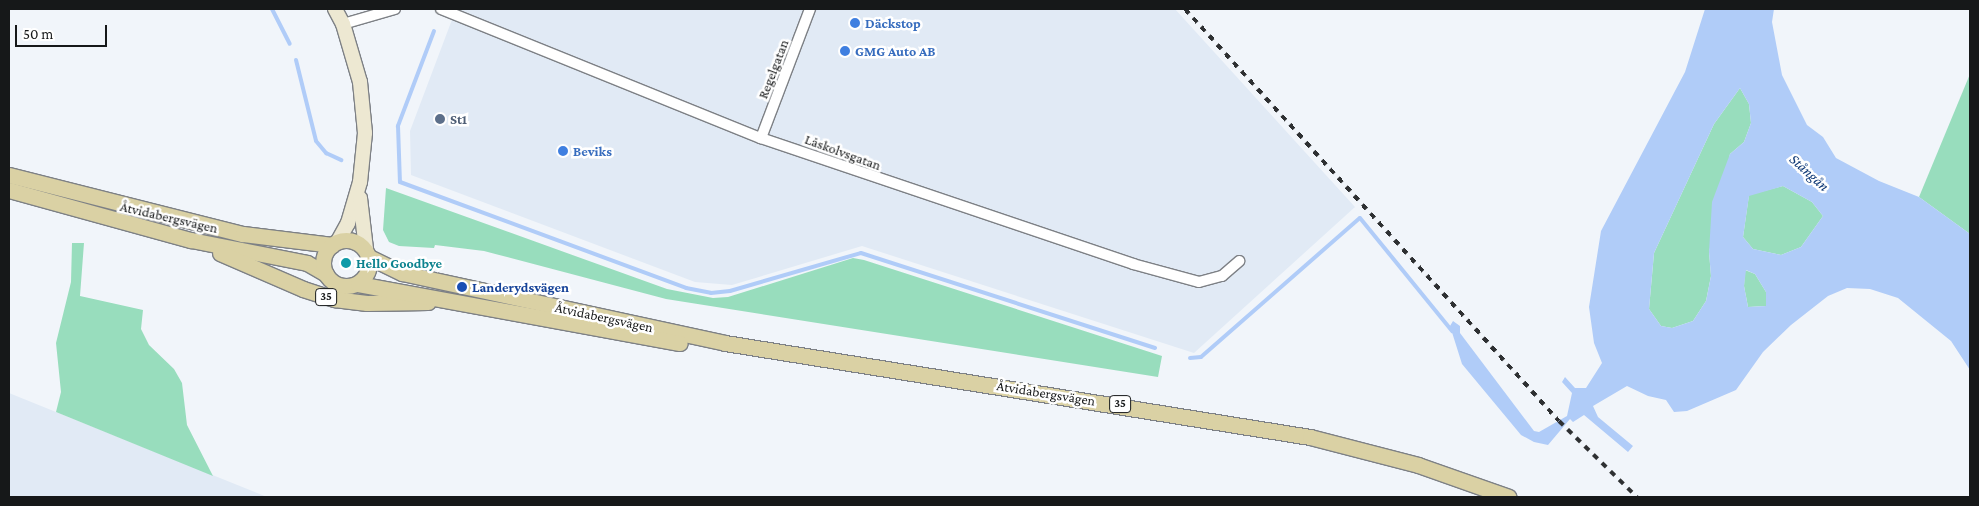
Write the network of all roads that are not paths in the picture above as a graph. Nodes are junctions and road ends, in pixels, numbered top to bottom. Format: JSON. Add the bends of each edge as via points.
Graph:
{"nodes":[{"id":1,"x":335,"y":9,"type":"edge"},
{"id":2,"x":395,"y":9,"type":"edge"},
{"id":3,"x":441,"y":9,"type":"edge"},
{"id":4,"x":810,"y":9,"type":"edge"},
{"id":5,"x":343,"y":24,"type":"junction"},
{"id":6,"x":761,"y":138,"type":"junction"},
{"id":7,"x":9,"y":175,"type":"edge"},
{"id":8,"x":360,"y":182,"type":"junction"},
{"id":9,"x":9,"y":190,"type":"edge"},
{"id":10,"x":190,"y":240,"type":"junction"},
{"id":11,"x":335,"y":243,"type":"junction"},
{"id":12,"x":367,"y":253,"type":"junction"},
{"id":13,"x":1239,"y":261,"type":"dead end"},
{"id":14,"x":326,"y":274,"type":"junction"},
{"id":15,"x":358,"y":284,"type":"junction"},
{"id":16,"x":472,"y":305,"type":"junction"},
{"id":17,"x":725,"y":343,"type":"junction"},
{"id":18,"x":1509,"y":497,"type":"edge"}],
"edges":[{"from":1,"to":5,"type":"street"},
{"from":2,"to":5,"type":"street"},
{"from":3,"to":6,"type":"street","name":"Låskolvsgatan"},
{"from":4,"to":6,"type":"street","name":"Regelgatan"},
{"from":5,"to":8,"type":"street","via":[[360,82],[364,118]]},
{"from":6,"to":13,"type":"street","name":"Låskolvsgatan","via":[[1012,226],[1185,280],[1212,281]]},
{"from":7,"to":11,"type":"main road","name":"Åtvidabergsvägen","number":"35","via":[[234,232],[279,241]]},
{"from":8,"to":11,"type":"street","via":[[348,223]]},
{"from":8,"to":12,"type":"street"},
{"from":9,"to":10,"type":"main road","name":"Åtvidabergsvägen","number":"35"},
{"from":10,"to":14,"type":"main road","name":"Åtvidabergsvägen","number":"35","via":[[307,263]]},
{"from":10,"to":16,"type":"main road","name":"Åtvidabergsvägen","number":"35","via":[[303,290],[334,299]]},
{"from":11,"to":12,"type":"main road","number":"35","via":[[355,241]]},
{"from":11,"to":14,"type":"main road","number":"35","via":[[323,259]]},
{"from":12,"to":15,"type":"main road","via":[[367,274]]},
{"from":12,"to":17,"type":"main road","name":"Åtvidabergsvägen","number":"35","via":[[402,273]]},
{"from":14,"to":15,"type":"main road","number":"35","via":[[340,286]]},
{"from":15,"to":16,"type":"main road","name":"Åtvidabergsvägen","number":"35","via":[[405,290]]},
{"from":16,"to":17,"type":"main road","name":"Åtvidabergsvägen","number":"35","via":[[680,343]]},
{"from":17,"to":18,"type":"main road","name":"Åtvidabergsvägen","number":"35","via":[[1276,430],[1401,460]]}]}
